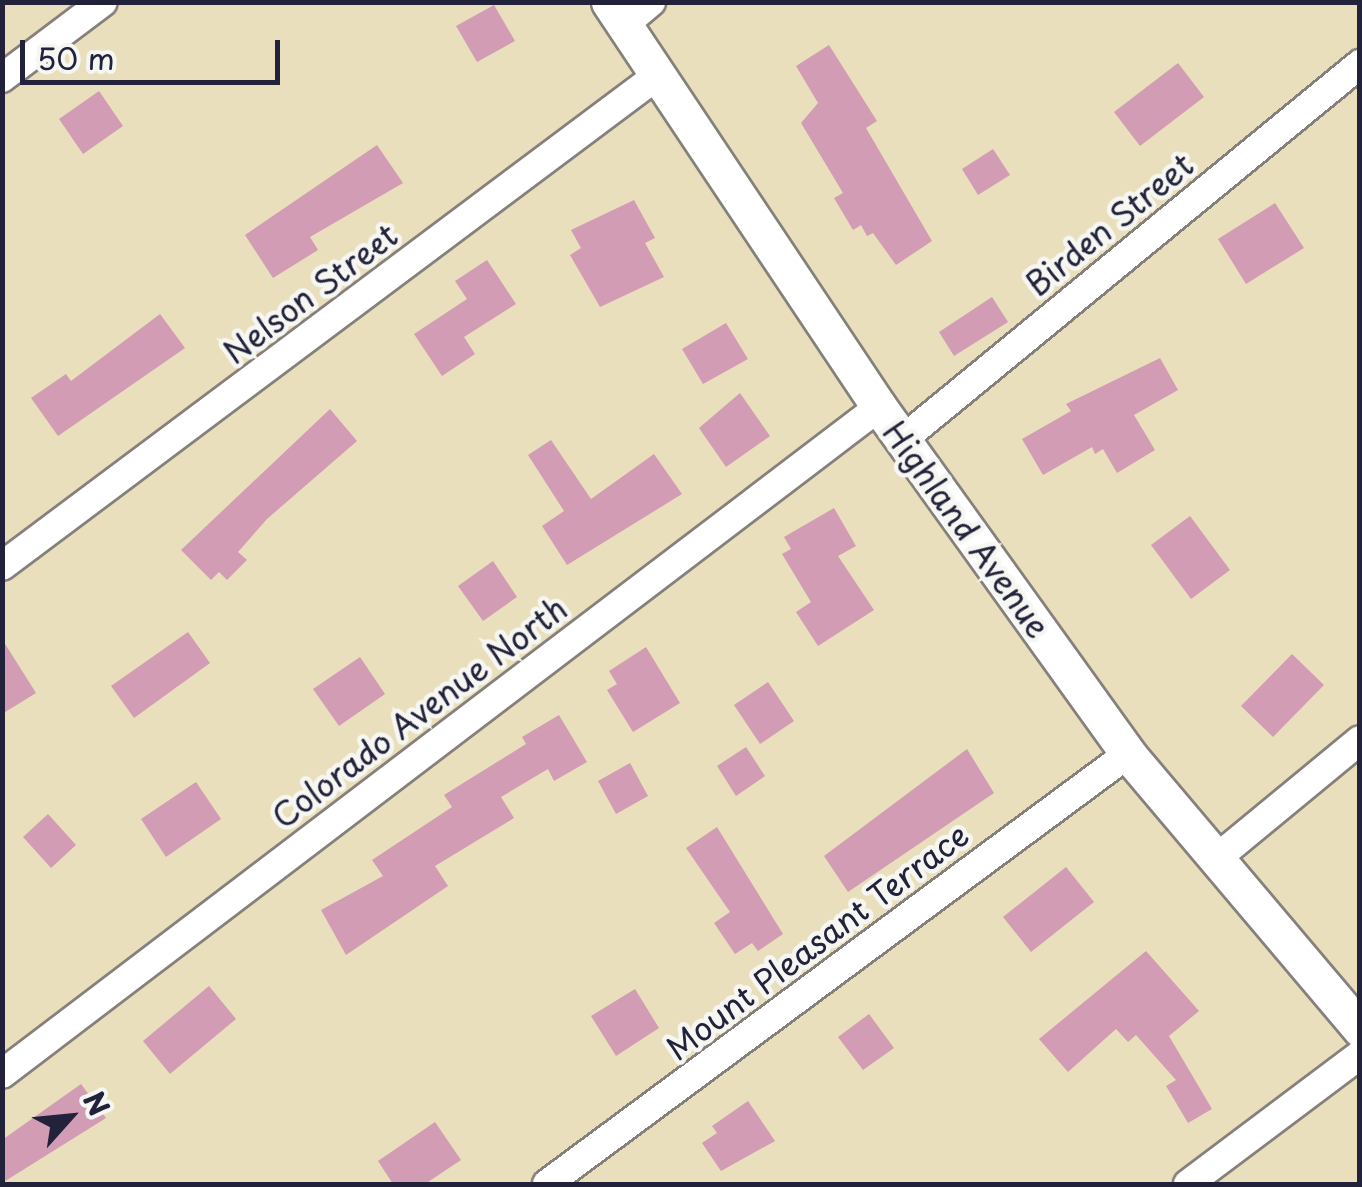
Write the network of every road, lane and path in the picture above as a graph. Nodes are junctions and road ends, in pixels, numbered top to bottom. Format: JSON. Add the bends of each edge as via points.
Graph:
{"nodes":[{"id":1,"x":104,"y":2,"type":"edge"},
{"id":2,"x":628,"y":10,"type":"edge"},
{"id":3,"x":1360,"y":64,"type":"edge"},
{"id":4,"x":658,"y":75,"type":"junction"},
{"id":5,"x":2,"y":78,"type":"edge"},
{"id":6,"x":879,"y":407,"type":"junction"},
{"id":7,"x":902,"y":440,"type":"junction"},
{"id":8,"x":2,"y":566,"type":"edge"},
{"id":9,"x":1360,"y":740,"type":"edge"},
{"id":10,"x":1128,"y":754,"type":"junction"},
{"id":11,"x":1217,"y":858,"type":"junction"},
{"id":12,"x":1360,"y":1029,"type":"edge"},
{"id":13,"x":1360,"y":1055,"type":"edge"},
{"id":14,"x":2,"y":1074,"type":"edge"},
{"id":15,"x":547,"y":1184,"type":"edge"},
{"id":16,"x":1188,"y":1184,"type":"edge"}],
"edges":[{"from":1,"to":5,"type":"street"},
{"from":2,"to":4,"type":"street","name":"Highland Avenue"},
{"from":3,"to":7,"type":"street","name":"Birden Street"},
{"from":4,"to":6,"type":"street","name":"Highland Avenue"},
{"from":4,"to":8,"type":"street","name":"Nelson Street"},
{"from":6,"to":7,"type":"street","name":"Highland Avenue"},
{"from":6,"to":14,"type":"street","name":"Colorado Avenue North"},
{"from":7,"to":10,"type":"street","name":"Highland Avenue"},
{"from":9,"to":11,"type":"street"},
{"from":10,"to":11,"type":"street","name":"Highland Avenue"},
{"from":10,"to":15,"type":"street","name":"Mount Pleasant Terrace"},
{"from":11,"to":12,"type":"street","name":"Highland Avenue"},
{"from":13,"to":16,"type":"street"}]}
